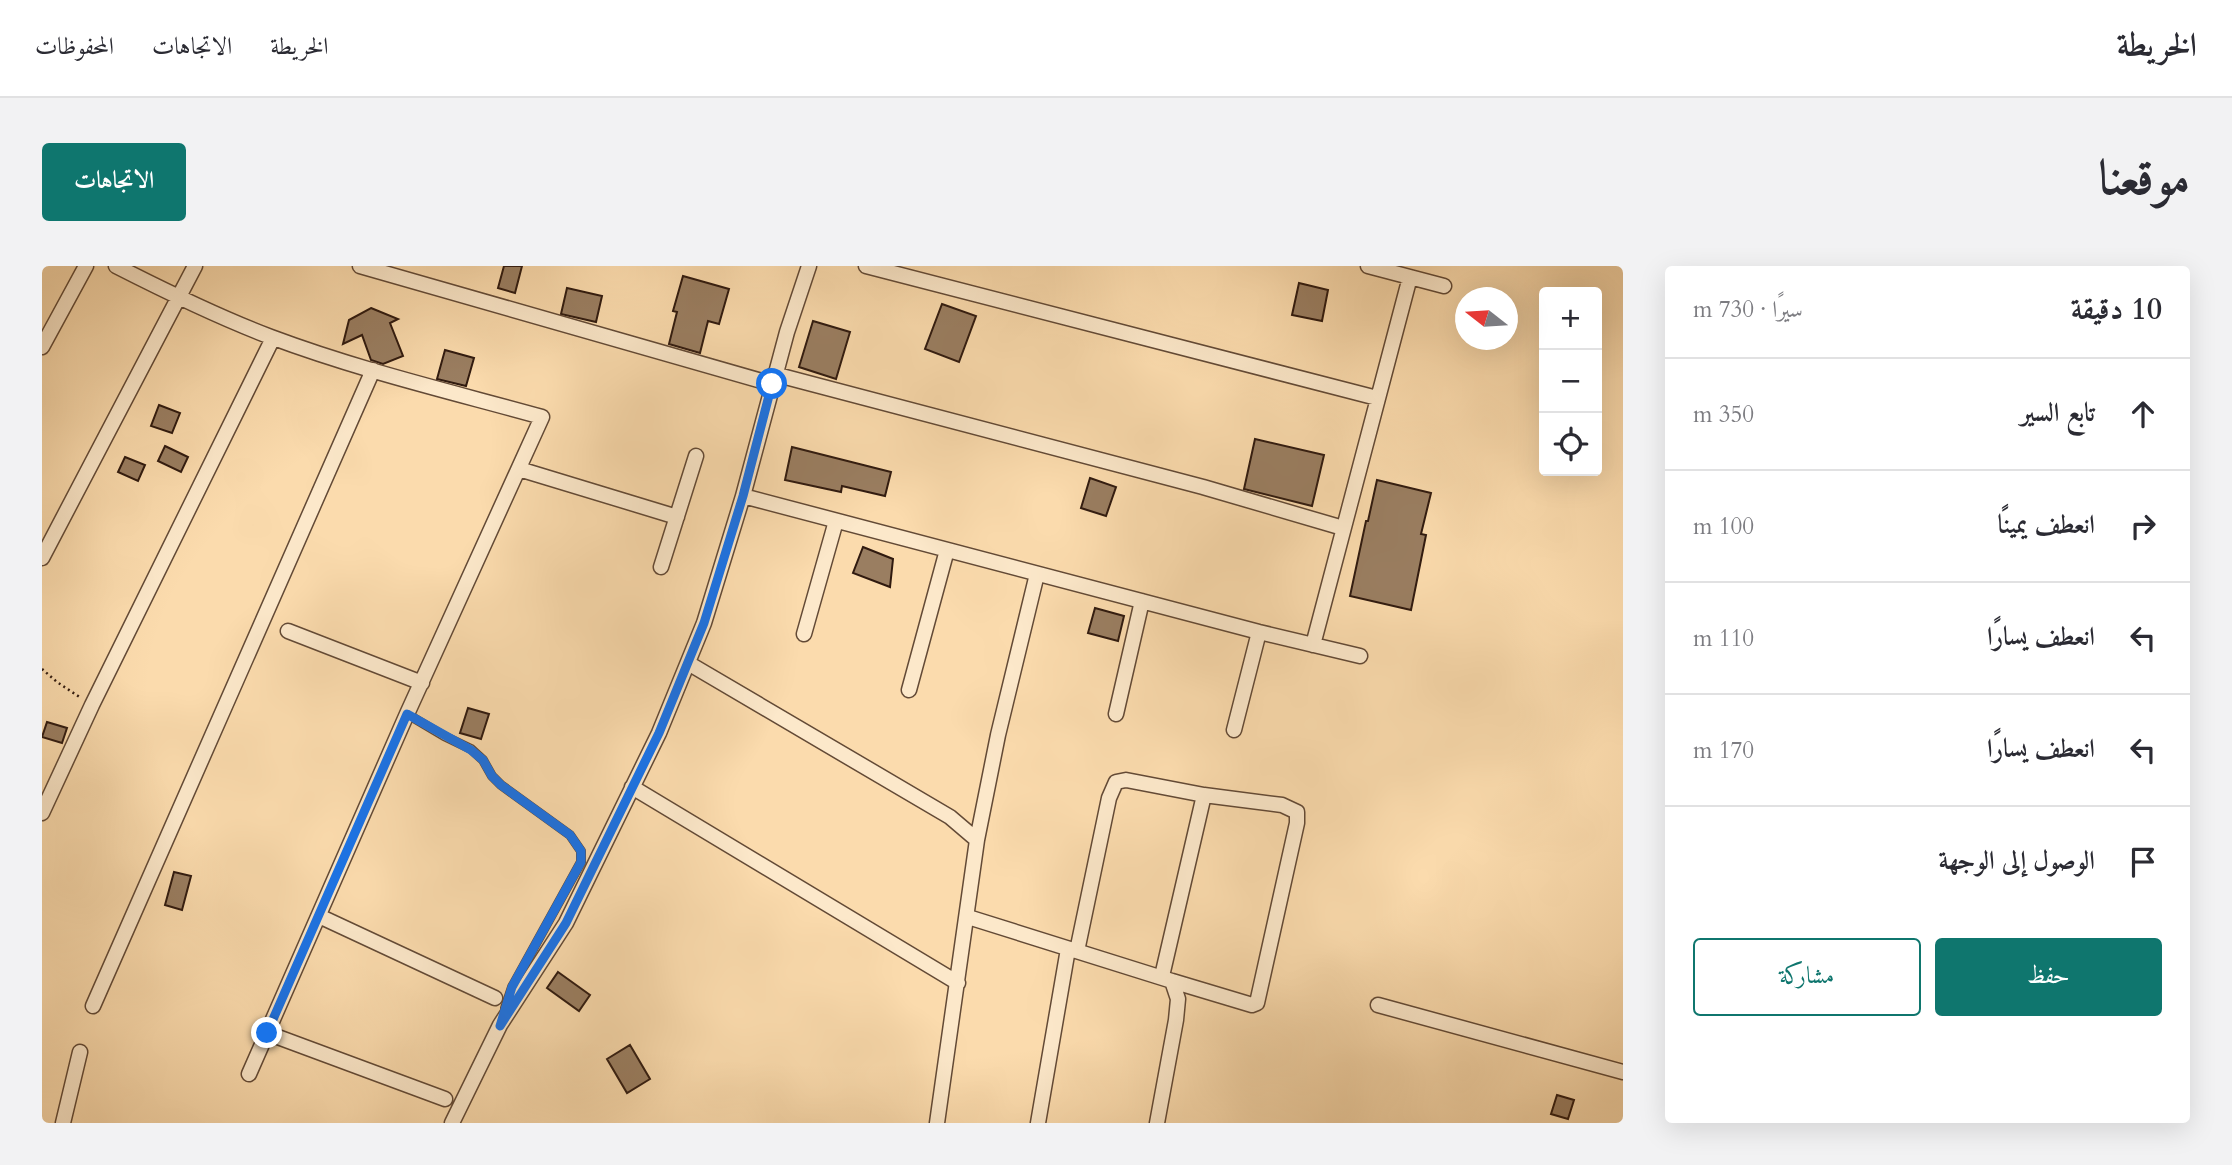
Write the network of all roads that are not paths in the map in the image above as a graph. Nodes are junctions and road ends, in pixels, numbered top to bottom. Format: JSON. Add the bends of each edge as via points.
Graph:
{"nodes":[{"id":1,"x":86,"y":266,"type":"edge"},
{"id":2,"x":116,"y":266,"type":"edge"},
{"id":3,"x":195,"y":266,"type":"edge"},
{"id":4,"x":360,"y":266,"type":"edge"},
{"id":5,"x":809,"y":266,"type":"edge"},
{"id":6,"x":866,"y":266,"type":"edge"},
{"id":7,"x":1368,"y":266,"type":"edge"},
{"id":8,"x":1410,"y":277,"type":"junction"},
{"id":9,"x":1444,"y":286,"type":"dead end"},
{"id":10,"x":180,"y":298,"type":"junction"},
{"id":11,"x":273,"y":338,"type":"junction"},
{"id":12,"x":42,"y":347,"type":"edge"},
{"id":13,"x":373,"y":370,"type":"junction"},
{"id":14,"x":773,"y":379,"type":"junction"},
{"id":15,"x":1377,"y":398,"type":"junction"},
{"id":16,"x":696,"y":456,"type":"dead end"},
{"id":17,"x":519,"y":469,"type":"junction"},
{"id":18,"x":743,"y":496,"type":"junction"},
{"id":19,"x":677,"y":517,"type":"junction"},
{"id":20,"x":836,"y":521,"type":"junction"},
{"id":21,"x":1343,"y":528,"type":"junction"},
{"id":22,"x":947,"y":550,"type":"junction"},
{"id":23,"x":42,"y":558,"type":"edge"},
{"id":24,"x":661,"y":567,"type":"dead end"},
{"id":25,"x":1037,"y":574,"type":"junction"},
{"id":26,"x":1142,"y":601,"type":"junction"},
{"id":27,"x":288,"y":631,"type":"dead end"},
{"id":28,"x":1259,"y":632,"type":"junction"},
{"id":29,"x":804,"y":634,"type":"dead end"},
{"id":30,"x":1313,"y":645,"type":"junction"},
{"id":31,"x":1360,"y":656,"type":"dead end"},
{"id":32,"x":688,"y":663,"type":"junction"},
{"id":33,"x":422,"y":683,"type":"junction"},
{"id":34,"x":909,"y":690,"type":"dead end"},
{"id":35,"x":407,"y":714,"type":"junction"},
{"id":36,"x":1115,"y":714,"type":"dead end"},
{"id":37,"x":1234,"y":730,"type":"dead end"},
{"id":38,"x":632,"y":787,"type":"junction"},
{"id":39,"x":1204,"y":795,"type":"junction"},
{"id":40,"x":42,"y":813,"type":"edge"},
{"id":41,"x":977,"y":840,"type":"junction"},
{"id":42,"x":319,"y":916,"type":"junction"},
{"id":43,"x":968,"y":916,"type":"junction"},
{"id":44,"x":1073,"y":950,"type":"junction"},
{"id":45,"x":1167,"y":979,"type":"junction"},
{"id":46,"x":958,"y":983,"type":"junction"},
{"id":47,"x":495,"y":998,"type":"dead end"},
{"id":48,"x":1378,"y":1005,"type":"dead end"},
{"id":49,"x":93,"y":1006,"type":"dead end"},
{"id":50,"x":500,"y":1026,"type":"junction"},
{"id":51,"x":267,"y":1033,"type":"junction"},
{"id":52,"x":80,"y":1052,"type":"dead end"},
{"id":53,"x":1623,"y":1072,"type":"edge"},
{"id":54,"x":249,"y":1074,"type":"dead end"},
{"id":55,"x":445,"y":1099,"type":"dead end"},
{"id":56,"x":63,"y":1123,"type":"edge"},
{"id":57,"x":452,"y":1123,"type":"edge"},
{"id":58,"x":937,"y":1123,"type":"edge"},
{"id":59,"x":1038,"y":1123,"type":"edge"},
{"id":60,"x":1157,"y":1123,"type":"edge"}],
"edges":[{"from":1,"to":12,"type":"street"},
{"from":2,"to":10,"type":"street"},
{"from":3,"to":10,"type":"street"},
{"from":4,"to":14,"type":"street"},
{"from":5,"to":14,"type":"street"},
{"from":6,"to":15,"type":"street"},
{"from":7,"to":8,"type":"street"},
{"from":8,"to":9,"type":"street"},
{"from":8,"to":15,"type":"street"},
{"from":10,"to":11,"type":"street"},
{"from":10,"to":23,"type":"street"},
{"from":11,"to":13,"type":"street"},
{"from":11,"to":40,"type":"street"},
{"from":13,"to":17,"type":"street","via":[[542,417]]},
{"from":13,"to":49,"type":"street"},
{"from":14,"to":18,"type":"street"},
{"from":14,"to":21,"type":"street","via":[[1203,486]]},
{"from":15,"to":21,"type":"street"},
{"from":16,"to":19,"type":"street"},
{"from":17,"to":19,"type":"street"},
{"from":17,"to":33,"type":"street"},
{"from":18,"to":20,"type":"street"},
{"from":18,"to":32,"type":"street"},
{"from":19,"to":24,"type":"street"},
{"from":20,"to":22,"type":"street"},
{"from":20,"to":29,"type":"street"},
{"from":21,"to":30,"type":"street"},
{"from":22,"to":25,"type":"street"},
{"from":22,"to":34,"type":"street"},
{"from":25,"to":26,"type":"street"},
{"from":25,"to":41,"type":"street"},
{"from":26,"to":28,"type":"street"},
{"from":26,"to":36,"type":"street"},
{"from":27,"to":33,"type":"street"},
{"from":28,"to":30,"type":"street"},
{"from":28,"to":37,"type":"street"},
{"from":30,"to":31,"type":"street"},
{"from":32,"to":38,"type":"street"},
{"from":32,"to":41,"type":"street","via":[[950,817]]},
{"from":33,"to":35,"type":"street"},
{"from":35,"to":42,"type":"street"},
{"from":35,"to":50,"type":"lane","via":[[471,750],[501,785],[570,835],[581,851],[581,862],[512,987]]},
{"from":38,"to":46,"type":"street"},
{"from":38,"to":50,"type":"street","via":[[566,923]]},
{"from":39,"to":44,"type":"street","via":[[1116,782]]},
{"from":39,"to":45,"type":"street"},
{"from":39,"to":45,"type":"street","via":[[1290,807],[1297,811],[1297,823],[1257,1003]]},
{"from":41,"to":43,"type":"street"},
{"from":42,"to":47,"type":"street"},
{"from":42,"to":51,"type":"street"},
{"from":43,"to":44,"type":"street"},
{"from":43,"to":46,"type":"street"},
{"from":44,"to":45,"type":"street"},
{"from":44,"to":59,"type":"street","via":[[1050,1043]]},
{"from":45,"to":60,"type":"street","via":[[1178,999]]},
{"from":46,"to":58,"type":"street"},
{"from":48,"to":53,"type":"street"},
{"from":50,"to":57,"type":"street"},
{"from":51,"to":54,"type":"street"},
{"from":51,"to":55,"type":"street"},
{"from":52,"to":56,"type":"street"}]}
